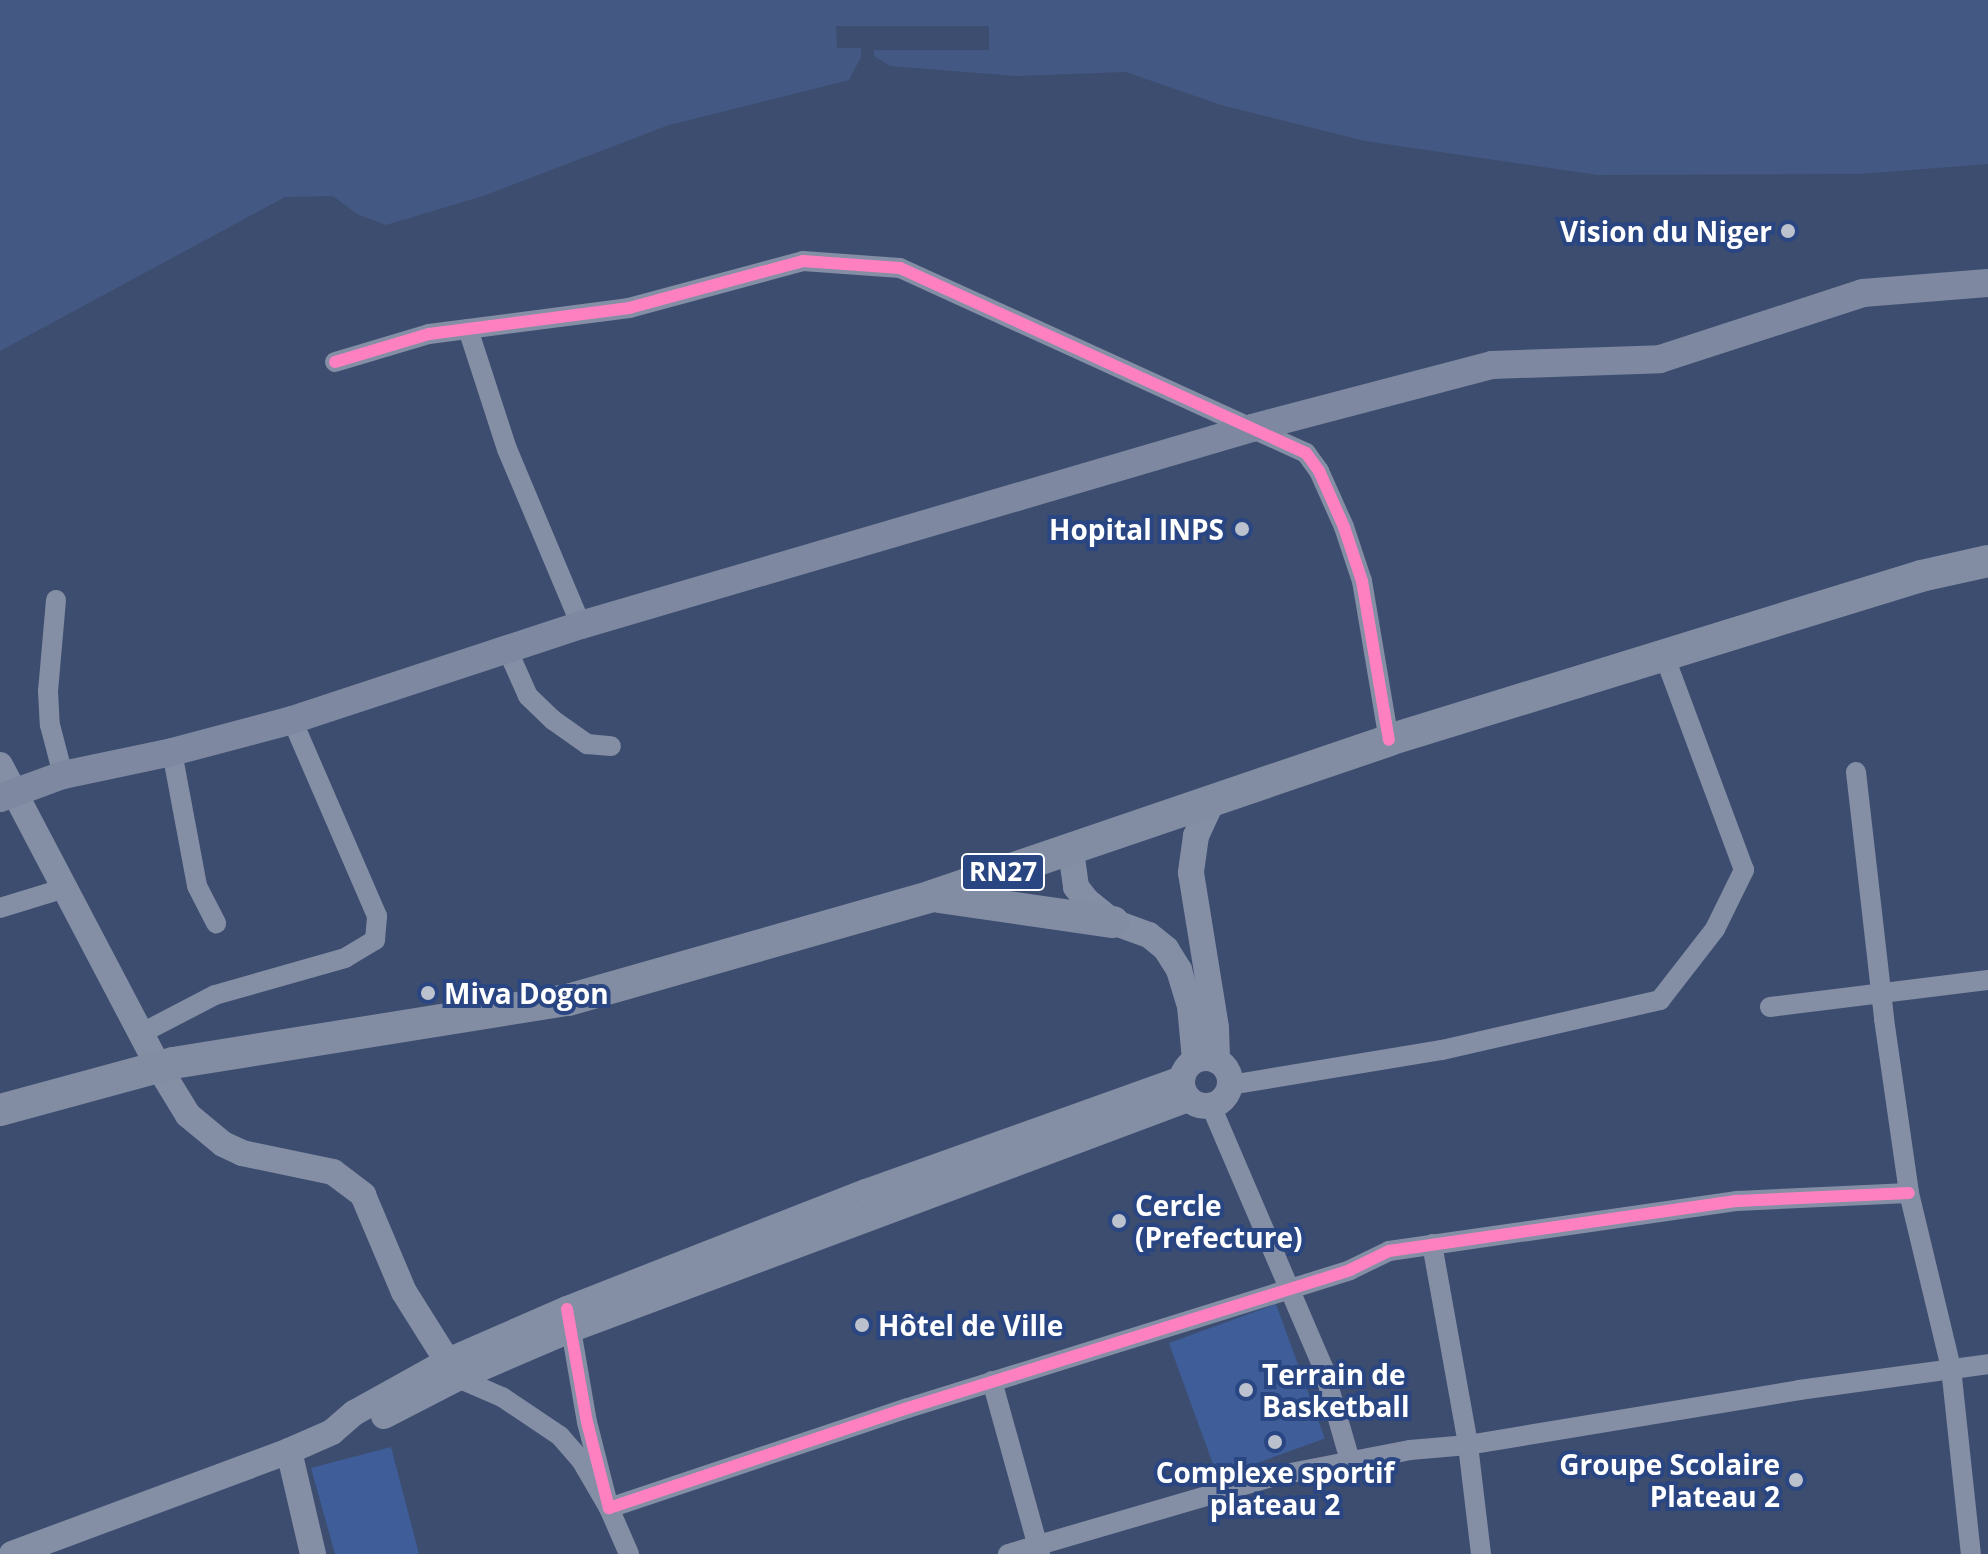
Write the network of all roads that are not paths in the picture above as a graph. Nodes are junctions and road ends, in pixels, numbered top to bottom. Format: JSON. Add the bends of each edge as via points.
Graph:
{"nodes":[{"id":1,"x":1988,"y":283,"type":"edge"},
{"id":2,"x":468,"y":329,"type":"junction"},
{"id":3,"x":335,"y":362,"type":"dead end"},
{"id":4,"x":1252,"y":428,"type":"junction"},
{"id":5,"x":1988,"y":561,"type":"edge"},
{"id":6,"x":56,"y":600,"type":"dead end"},
{"id":7,"x":581,"y":625,"type":"junction"},
{"id":8,"x":508,"y":651,"type":"junction"},
{"id":9,"x":1664,"y":655,"type":"junction"},
{"id":10,"x":292,"y":720,"type":"junction"},
{"id":11,"x":1389,"y":740,"type":"junction"},
{"id":12,"x":611,"y":746,"type":"dead end"},
{"id":13,"x":172,"y":752,"type":"junction"},
{"id":14,"x":0,"y":765,"type":"edge"},
{"id":15,"x":1856,"y":772,"type":"dead end"},
{"id":16,"x":63,"y":775,"type":"junction"},
{"id":17,"x":7,"y":794,"type":"edge"},
{"id":18,"x":1213,"y":799,"type":"junction"},
{"id":19,"x":1071,"y":851,"type":"junction"},
{"id":20,"x":65,"y":888,"type":"junction"},
{"id":21,"x":932,"y":896,"type":"junction"},
{"id":22,"x":0,"y":908,"type":"edge"},
{"id":23,"x":1113,"y":922,"type":"junction"},
{"id":24,"x":216,"y":923,"type":"dead end"},
{"id":25,"x":1988,"y":980,"type":"edge"},
{"id":26,"x":1881,"y":994,"type":"junction"},
{"id":27,"x":1770,"y":1007,"type":"dead end"},
{"id":28,"x":142,"y":1033,"type":"junction"},
{"id":29,"x":158,"y":1066,"type":"junction"},
{"id":30,"x":1199,"y":1081,"type":"junction"},
{"id":31,"x":1230,"y":1085,"type":"joint"},
{"id":32,"x":0,"y":1110,"type":"edge"},
{"id":33,"x":1909,"y":1193,"type":"junction"},
{"id":34,"x":1432,"y":1244,"type":"junction"},
{"id":35,"x":1291,"y":1289,"type":"junction"},
{"id":36,"x":569,"y":1319,"type":"junction"},
{"id":37,"x":1988,"y":1364,"type":"edge"},
{"id":38,"x":1951,"y":1368,"type":"junction"},
{"id":39,"x":453,"y":1370,"type":"junction"},
{"id":40,"x":992,"y":1381,"type":"junction"},
{"id":41,"x":1468,"y":1445,"type":"junction"},
{"id":42,"x":289,"y":1451,"type":"junction"},
{"id":43,"x":1351,"y":1464,"type":"junction"},
{"id":44,"x":609,"y":1508,"type":"junction"},
{"id":45,"x":1039,"y":1550,"type":"edge"},
{"id":46,"x":12,"y":1554,"type":"edge"},
{"id":47,"x":313,"y":1554,"type":"edge"},
{"id":48,"x":629,"y":1554,"type":"edge"},
{"id":49,"x":1008,"y":1554,"type":"edge"},
{"id":50,"x":1481,"y":1554,"type":"edge"},
{"id":51,"x":1971,"y":1554,"type":"edge"}],
"edges":[{"from":1,"to":4,"type":"main road","via":[[1863,293],[1660,359],[1492,365]]},
{"from":2,"to":3,"type":"street","via":[[429,334]]},
{"from":2,"to":4,"type":"street","via":[[629,308],[803,261],[900,268]]},
{"from":2,"to":7,"type":"street","via":[[507,449]]},
{"from":4,"to":7,"type":"main road"},
{"from":4,"to":11,"type":"street","via":[[1306,453],[1344,527],[1362,581]]},
{"from":5,"to":9,"type":"main road","number":"RN27","via":[[1921,576]]},
{"from":6,"to":16,"type":"street","via":[[48,691],[50,725]]},
{"from":7,"to":8,"type":"main road"},
{"from":8,"to":10,"type":"main road"},
{"from":8,"to":12,"type":"street","via":[[528,696],[553,720],[587,744]]},
{"from":9,"to":11,"type":"main road","number":"RN27"},
{"from":9,"to":31,"type":"street","via":[[1744,870],[1715,929],[1660,1000],[1442,1050]]},
{"from":10,"to":13,"type":"main road"},
{"from":10,"to":28,"type":"street","via":[[377,916],[375,940],[345,958],[215,995]]},
{"from":11,"to":18,"type":"main road","number":"RN27"},
{"from":13,"to":16,"type":"main road"},
{"from":13,"to":24,"type":"street","via":[[197,886]]},
{"from":14,"to":17,"type":"street"},
{"from":15,"to":26,"type":"street"},
{"from":16,"to":17,"type":"main road"},
{"from":17,"to":20,"type":"street"},
{"from":18,"to":19,"type":"main road","number":"RN27"},
{"from":18,"to":30,"type":"street","via":[[1196,836],[1191,873],[1216,1028]]},
{"from":19,"to":21,"type":"main road","number":"RN27"},
{"from":19,"to":23,"type":"street","via":[[1076,887]]},
{"from":20,"to":22,"type":"street"},
{"from":20,"to":28,"type":"street"},
{"from":21,"to":23,"type":"main road"},
{"from":21,"to":29,"type":"main road","number":"RN27","via":[[568,1000]]},
{"from":23,"to":30,"type":"street","via":[[1149,935],[1179,970],[1190,1006]]},
{"from":25,"to":26,"type":"street"},
{"from":26,"to":27,"type":"street"},
{"from":26,"to":33,"type":"street"},
{"from":28,"to":29,"type":"street"},
{"from":29,"to":32,"type":"main road","number":"RN27"},
{"from":29,"to":39,"type":"street","via":[[188,1115],[223,1144],[267,1160],[333,1172],[363,1195],[404,1292]]},
{"from":30,"to":31,"type":"street","via":[[1225,1067]]},
{"from":30,"to":35,"type":"street"},
{"from":30,"to":36,"type":"street"},
{"from":33,"to":34,"type":"street","via":[[1737,1201]]},
{"from":33,"to":38,"type":"street"},
{"from":34,"to":35,"type":"street","via":[[1389,1251]]},
{"from":34,"to":41,"type":"street"},
{"from":35,"to":40,"type":"street"},
{"from":35,"to":43,"type":"street","via":[[1323,1367]]},
{"from":36,"to":39,"type":"street"},
{"from":36,"to":44,"type":"street"},
{"from":37,"to":38,"type":"street"},
{"from":38,"to":41,"type":"street"},
{"from":38,"to":51,"type":"street"},
{"from":39,"to":42,"type":"street","via":[[354,1413],[332,1432]]},
{"from":39,"to":44,"type":"street","via":[[560,1436]]},
{"from":40,"to":44,"type":"street"},
{"from":40,"to":45,"type":"street"},
{"from":41,"to":43,"type":"street","via":[[1410,1450]]},
{"from":41,"to":50,"type":"street"},
{"from":42,"to":46,"type":"street"},
{"from":42,"to":47,"type":"street"},
{"from":43,"to":45,"type":"street","via":[[1275,1476]]},
{"from":44,"to":48,"type":"street"},
{"from":45,"to":49,"type":"street"}]}
